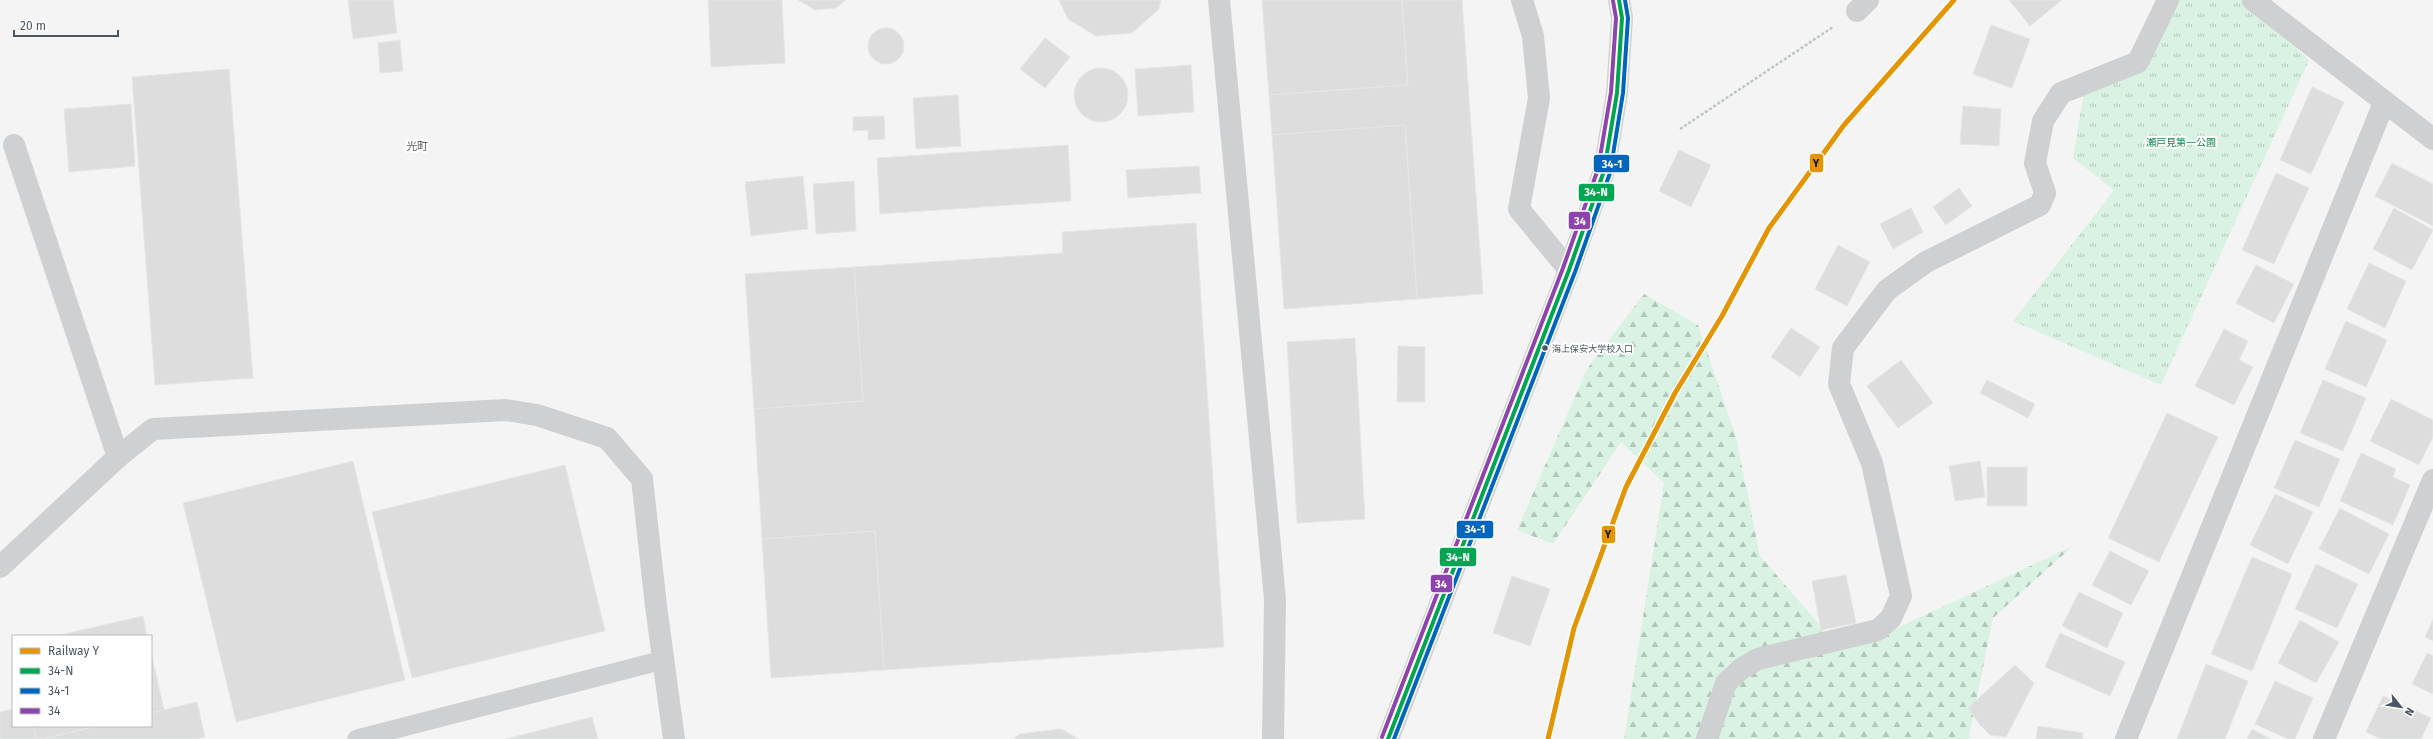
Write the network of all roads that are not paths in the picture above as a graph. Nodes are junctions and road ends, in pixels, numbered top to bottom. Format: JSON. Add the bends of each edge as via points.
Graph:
{"nodes":[{"id":1,"x":1219,"y":0,"type":"edge"},
{"id":2,"x":1522,"y":0,"type":"edge"},
{"id":3,"x":1619,"y":0,"type":"edge"},
{"id":4,"x":2168,"y":0,"type":"edge"},
{"id":5,"x":2253,"y":0,"type":"edge"},
{"id":6,"x":2384,"y":103,"type":"junction"},
{"id":7,"x":2433,"y":139,"type":"edge"},
{"id":8,"x":14,"y":146,"type":"dead end"},
{"id":9,"x":1569,"y":270,"type":"junction"},
{"id":10,"x":118,"y":457,"type":"junction"},
{"id":11,"x":2433,"y":480,"type":"edge"},
{"id":12,"x":0,"y":567,"type":"edge"},
{"id":13,"x":663,"y":660,"type":"junction"},
{"id":14,"x":356,"y":739,"type":"edge"},
{"id":15,"x":674,"y":739,"type":"edge"},
{"id":16,"x":1273,"y":739,"type":"edge"},
{"id":17,"x":1388,"y":739,"type":"edge"},
{"id":18,"x":1707,"y":739,"type":"edge"},
{"id":19,"x":2126,"y":739,"type":"edge"},
{"id":20,"x":2324,"y":739,"type":"edge"}],
"edges":[{"from":1,"to":16,"type":"street","via":[[1275,599]]},
{"from":2,"to":9,"type":"street","via":[[1533,36],[1539,98],[1520,209]]},
{"from":3,"to":9,"type":"street","via":[[1622,18],[1617,93],[1604,171]]},
{"from":4,"to":18,"type":"street","via":[[2138,62],[2061,94],[2057,99],[2043,122],[2035,163],[2045,193],[2040,205],[1926,262],[1887,290],[1843,348],[1839,384],[1872,463],[1901,596],[1891,618],[1878,630],[1758,659],[1741,669],[1726,683]]},
{"from":5,"to":6,"type":"street"},
{"from":6,"to":7,"type":"street"},
{"from":6,"to":19,"type":"street"},
{"from":8,"to":10,"type":"street"},
{"from":9,"to":17,"type":"street"},
{"from":10,"to":12,"type":"street"},
{"from":10,"to":13,"type":"street","via":[[153,430],[506,410],[537,415],[607,438],[642,479]]},
{"from":11,"to":20,"type":"street"},
{"from":13,"to":14,"type":"lane"},
{"from":13,"to":15,"type":"street"}]}
